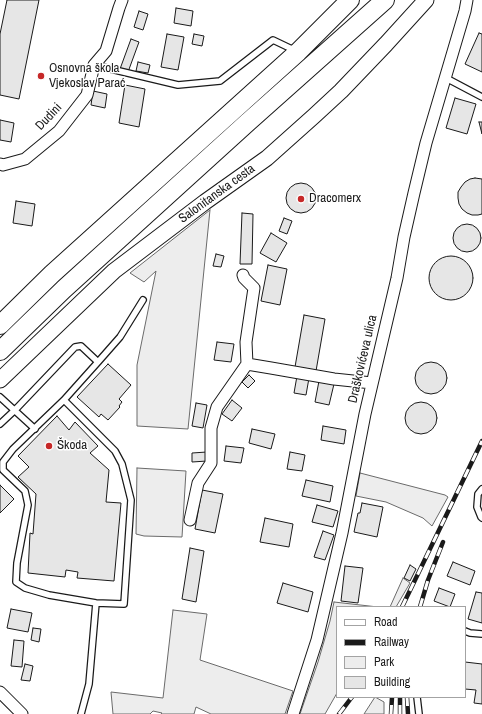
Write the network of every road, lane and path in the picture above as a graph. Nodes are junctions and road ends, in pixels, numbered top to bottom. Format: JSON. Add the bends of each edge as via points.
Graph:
{"nodes":[{"id":1,"x":122,"y":0,"type":"edge"},
{"id":2,"x":343,"y":0,"type":"edge"},
{"id":3,"x":350,"y":0,"type":"edge"},
{"id":4,"x":385,"y":0,"type":"edge"},
{"id":5,"x":426,"y":0,"type":"edge"},
{"id":6,"x":459,"y":0,"type":"edge"},
{"id":7,"x":467,"y":0,"type":"edge"},
{"id":8,"x":465,"y":12,"type":"junction"},
{"id":9,"x":318,"y":32,"type":"junction"},
{"id":10,"x":298,"y":52,"type":"junction"},
{"id":11,"x":94,"y":65,"type":"junction"},
{"id":12,"x":446,"y":78,"type":"junction"},
{"id":13,"x":481,"y":96,"type":"edge"},
{"id":14,"x":482,"y":102,"type":"edge"},
{"id":15,"x":0,"y":164,"type":"edge"},
{"id":16,"x":243,"y":275,"type":"dead end"},
{"id":17,"x":143,"y":300,"type":"dead end"},
{"id":18,"x":0,"y":325,"type":"edge"},
{"id":19,"x":0,"y":351,"type":"edge"},
{"id":20,"x":98,"y":362,"type":"junction"},
{"id":21,"x":247,"y":364,"type":"junction"},
{"id":22,"x":0,"y":380,"type":"edge"},
{"id":23,"x":372,"y":383,"type":"junction"},
{"id":24,"x":0,"y":397,"type":"edge"},
{"id":25,"x":64,"y":400,"type":"junction"},
{"id":26,"x":15,"y":410,"type":"junction"},
{"id":27,"x":0,"y":424,"type":"edge"},
{"id":28,"x":35,"y":429,"type":"junction"},
{"id":29,"x":482,"y":489,"type":"edge"},
{"id":30,"x":482,"y":518,"type":"edge"},
{"id":31,"x":190,"y":520,"type":"dead end"},
{"id":32,"x":96,"y":603,"type":"junction"},
{"id":33,"x":466,"y":631,"type":"edge"},
{"id":34,"x":482,"y":634,"type":"edge"},
{"id":35,"x":0,"y":692,"type":"edge"},
{"id":36,"x":417,"y":698,"type":"edge"},
{"id":37,"x":22,"y":714,"type":"edge"},
{"id":38,"x":81,"y":714,"type":"edge"},
{"id":39,"x":293,"y":714,"type":"edge"},
{"id":40,"x":419,"y":714,"type":"edge"}],
"edges":[{"from":1,"to":11,"type":"street","name":"Dudini","via":[[106,51]]},
{"from":2,"to":9,"type":"lane"},
{"from":3,"to":9,"type":"highway"},
{"from":4,"to":19,"type":"highway","via":[[81,273]]},
{"from":5,"to":22,"type":"main road","name":"Salonitanska cesta","via":[[341,91],[267,158],[114,271]]},
{"from":6,"to":8,"type":"street"},
{"from":7,"to":8,"type":"street","name":"Draškovićeva ulica"},
{"from":8,"to":12,"type":"street","name":"Draškovićeva ulica"},
{"from":9,"to":10,"type":"highway"},
{"from":10,"to":11,"type":"lane","via":[[273,40],[220,81],[178,85]]},
{"from":10,"to":18,"type":"highway","via":[[52,274]]},
{"from":11,"to":15,"type":"street","name":"Dudini","via":[[87,95],[59,131],[25,159]]},
{"from":12,"to":13,"type":"lane"},
{"from":12,"to":23,"type":"street","name":"Draškovićeva ulica","via":[[426,143]]},
{"from":13,"to":14,"type":"lane"},
{"from":16,"to":21,"type":"street","via":[[254,288],[246,342]]},
{"from":17,"to":20,"type":"lane","via":[[120,337]]},
{"from":20,"to":25,"type":"lane"},
{"from":20,"to":26,"type":"lane","via":[[81,346],[75,347]]},
{"from":21,"to":23,"type":"street"},
{"from":21,"to":31,"type":"street","via":[[217,407],[211,428],[210,463],[198,483]]},
{"from":23,"to":39,"type":"street","name":"Draškovićeva ulica","via":[[328,595],[317,640]]},
{"from":24,"to":26,"type":"lane"},
{"from":25,"to":28,"type":"lane"},
{"from":25,"to":32,"type":"lane","via":[[116,451],[132,500],[124,604]]},
{"from":26,"to":27,"type":"lane"},
{"from":26,"to":28,"type":"lane"},
{"from":28,"to":32,"type":"lane","via":[[3,462],[3,470],[25,492],[28,505],[16,582],[24,588],[49,595]]},
{"from":29,"to":30,"type":"lane","via":[[478,494],[477,507]]},
{"from":32,"to":38,"type":"lane","via":[[89,684]]},
{"from":33,"to":34,"type":"lane"},
{"from":35,"to":37,"type":"street"},
{"from":36,"to":40,"type":"lane"}]}
